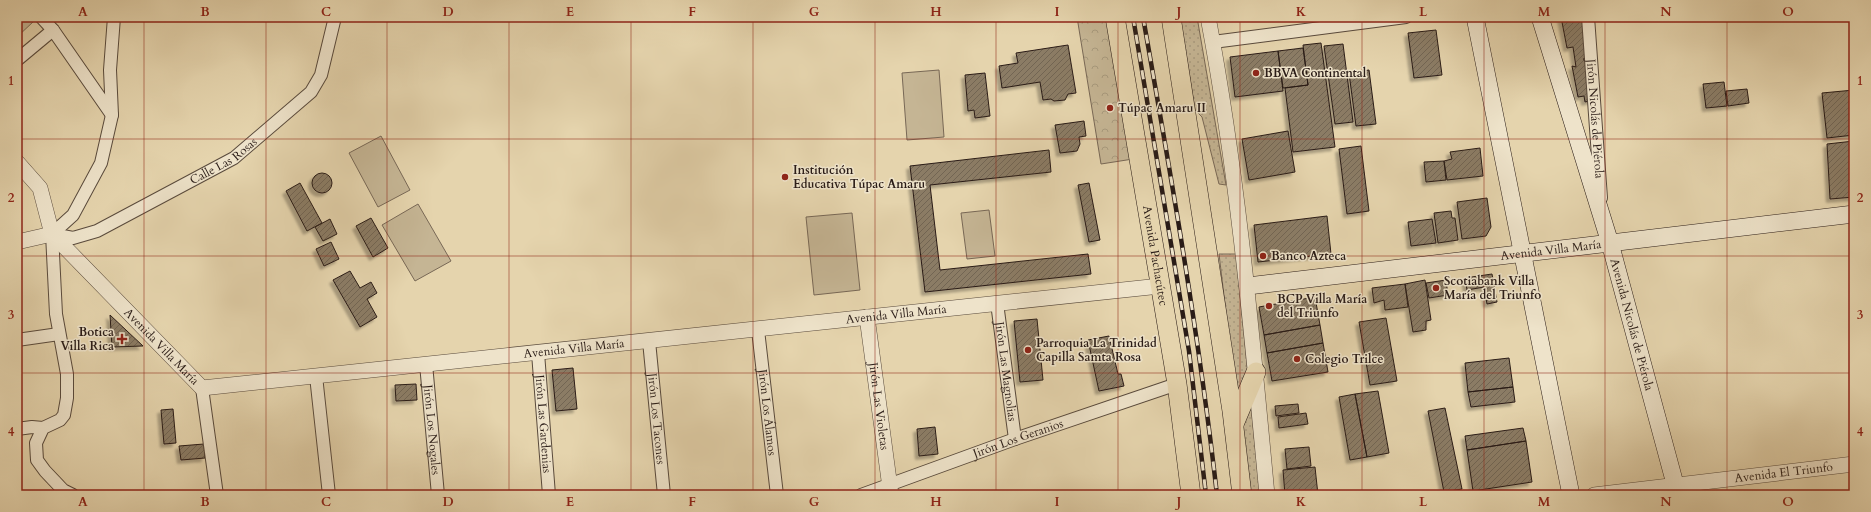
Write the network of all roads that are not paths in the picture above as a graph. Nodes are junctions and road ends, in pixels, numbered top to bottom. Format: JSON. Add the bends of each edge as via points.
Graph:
{"nodes":[{"id":1,"x":41,"y":17,"type":"edge"},
{"id":2,"x":114,"y":17,"type":"edge"},
{"id":3,"x":335,"y":17,"type":"edge"},
{"id":4,"x":1115,"y":17,"type":"edge"},
{"id":5,"x":1171,"y":17,"type":"edge"},
{"id":6,"x":1208,"y":17,"type":"edge"},
{"id":7,"x":1406,"y":17,"type":"edge"},
{"id":8,"x":1475,"y":17,"type":"edge"},
{"id":9,"x":1540,"y":17,"type":"edge"},
{"id":10,"x":1588,"y":17,"type":"edge"},
{"id":11,"x":53,"y":30,"type":"junction"},
{"id":12,"x":1213,"y":42,"type":"junction"},
{"id":13,"x":17,"y":60,"type":"edge"},
{"id":14,"x":112,"y":115,"type":"junction"},
{"id":15,"x":17,"y":162,"type":"edge"},
{"id":16,"x":1854,"y":214,"type":"edge"},
{"id":17,"x":1603,"y":221,"type":"junction"},
{"id":18,"x":52,"y":234,"type":"junction"},
{"id":19,"x":17,"y":242,"type":"edge"},
{"id":20,"x":1610,"y":243,"type":"junction"},
{"id":21,"x":1521,"y":253,"type":"junction"},
{"id":22,"x":1160,"y":286,"type":"junction"},
{"id":23,"x":1248,"y":286,"type":"junction"},
{"id":24,"x":997,"y":303,"type":"junction"},
{"id":25,"x":867,"y":317,"type":"junction"},
{"id":26,"x":758,"y":330,"type":"junction"},
{"id":27,"x":59,"y":334,"type":"junction"},
{"id":28,"x":17,"y":340,"type":"edge"},
{"id":29,"x":649,"y":342,"type":"junction"},
{"id":30,"x":538,"y":353,"type":"junction"},
{"id":31,"x":426,"y":364,"type":"junction"},
{"id":32,"x":1256,"y":372,"type":"junction"},
{"id":33,"x":316,"y":376,"type":"junction"},
{"id":34,"x":1177,"y":384,"type":"junction"},
{"id":35,"x":202,"y":388,"type":"junction"},
{"id":36,"x":1234,"y":424,"type":"junction"},
{"id":37,"x":43,"y":428,"type":"junction"},
{"id":38,"x":17,"y":429,"type":"edge"},
{"id":39,"x":1015,"y":439,"type":"junction"},
{"id":40,"x":1854,"y":464,"type":"edge"},
{"id":41,"x":889,"y":490,"type":"edge"},
{"id":42,"x":1677,"y":490,"type":"edge"},
{"id":43,"x":73,"y":495,"type":"edge"},
{"id":44,"x":217,"y":495,"type":"edge"},
{"id":45,"x":329,"y":495,"type":"edge"},
{"id":46,"x":438,"y":495,"type":"edge"},
{"id":47,"x":549,"y":495,"type":"edge"},
{"id":48,"x":664,"y":495,"type":"edge"},
{"id":49,"x":777,"y":495,"type":"edge"},
{"id":50,"x":861,"y":495,"type":"edge"},
{"id":51,"x":1191,"y":495,"type":"edge"},
{"id":52,"x":1242,"y":495,"type":"edge"},
{"id":53,"x":1267,"y":495,"type":"edge"},
{"id":54,"x":1570,"y":495,"type":"edge"},
{"id":55,"x":1594,"y":495,"type":"edge"}],
"edges":[{"from":1,"to":11,"type":"street"},
{"from":2,"to":14,"type":"street","via":[[110,70]]},
{"from":3,"to":18,"type":"street","name":"Calle Las Rosas","via":[[321,75],[311,92],[234,158],[97,231],[73,238]]},
{"from":4,"to":22,"type":"main road","name":"Avenida Pachacútec"},
{"from":5,"to":36,"type":"main road"},
{"from":6,"to":12,"type":"street"},
{"from":7,"to":12,"type":"street"},
{"from":8,"to":21,"type":"main road"},
{"from":9,"to":17,"type":"main road","name":"Avenida Nicolás de Piérola"},
{"from":10,"to":17,"type":"street","name":"Jirón Nicolás de Piérola"},
{"from":11,"to":13,"type":"street"},
{"from":11,"to":14,"type":"street"},
{"from":12,"to":23,"type":"street"},
{"from":14,"to":18,"type":"street","via":[[101,163],[73,215]]},
{"from":15,"to":18,"type":"street","via":[[40,188]]},
{"from":16,"to":20,"type":"main road","name":"Avenida Villa María"},
{"from":17,"to":20,"type":"main road","name":"Avenida Nicolás de Piérola"},
{"from":18,"to":19,"type":"street"},
{"from":18,"to":27,"type":"street"},
{"from":18,"to":35,"type":"street","name":"Avenida Villa María"},
{"from":20,"to":21,"type":"main road","name":"Avenida Villa María"},
{"from":20,"to":42,"type":"main road","name":"Avenida Nicolás de Piérola"},
{"from":21,"to":23,"type":"main road","name":"Avenida Villa María"},
{"from":21,"to":54,"type":"main road"},
{"from":22,"to":24,"type":"street","name":"Avenida Villa María"},
{"from":22,"to":34,"type":"main road","name":"Avenida Pachacútec"},
{"from":23,"to":32,"type":"street"},
{"from":24,"to":25,"type":"street","name":"Avenida Villa María"},
{"from":24,"to":39,"type":"street","name":"Jirón Las Magnolias"},
{"from":25,"to":26,"type":"street","name":"Avenida Villa María"},
{"from":25,"to":41,"type":"street","name":"Jirón Las Violetas"},
{"from":26,"to":29,"type":"street","name":"Avenida Villa María"},
{"from":26,"to":49,"type":"street","name":"Jirón Los Álamos"},
{"from":27,"to":28,"type":"street"},
{"from":27,"to":37,"type":"street","via":[[67,374],[67,398],[64,415],[60,420]]},
{"from":29,"to":30,"type":"street","name":"Avenida Villa María"},
{"from":29,"to":48,"type":"street","name":"Jirón Los Tacones"},
{"from":30,"to":31,"type":"street","name":"Avenida Villa María"},
{"from":30,"to":47,"type":"street","name":"Jirón Las Gardenias"},
{"from":31,"to":33,"type":"street","name":"Avenida Villa María"},
{"from":31,"to":46,"type":"street","name":"Jirón Los Nogales"},
{"from":32,"to":36,"type":"main road"},
{"from":32,"to":53,"type":"street"},
{"from":33,"to":35,"type":"street","name":"Avenida Villa María"},
{"from":33,"to":45,"type":"street"},
{"from":34,"to":39,"type":"street","name":"Jirón Los Geranios"},
{"from":34,"to":51,"type":"main road","name":"Avenida Pachacútec"},
{"from":35,"to":44,"type":"street"},
{"from":36,"to":52,"type":"main road"},
{"from":37,"to":38,"type":"street"},
{"from":37,"to":43,"type":"street","via":[[36,444],[37,460],[63,490]]},
{"from":39,"to":41,"type":"street","name":"Jirón Los Geranios"},
{"from":40,"to":42,"type":"street","name":"Avenida El Triunfo"},
{"from":41,"to":50,"type":"street","name":"Jirón Los Geranios"},
{"from":42,"to":55,"type":"street","name":"Avenida El Triunfo"}]}
